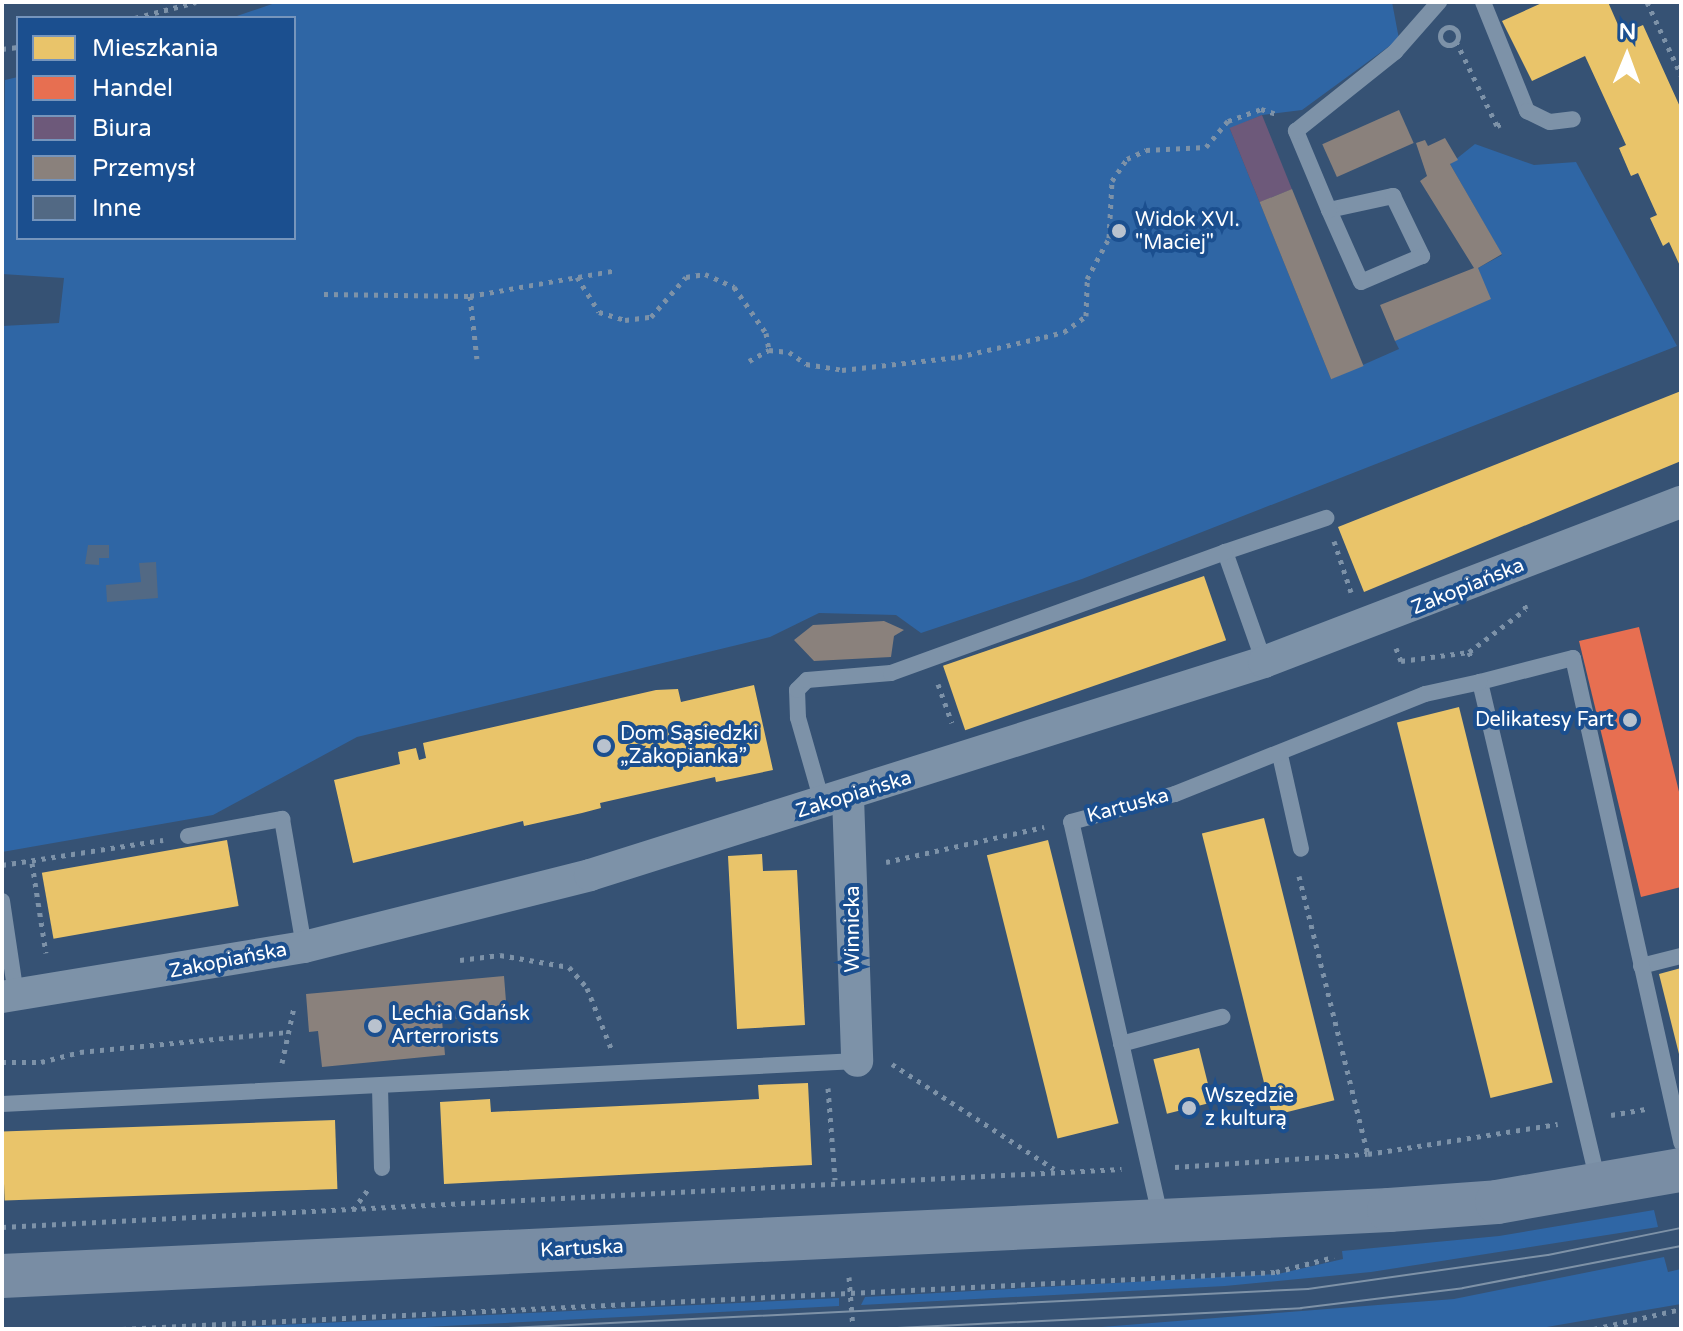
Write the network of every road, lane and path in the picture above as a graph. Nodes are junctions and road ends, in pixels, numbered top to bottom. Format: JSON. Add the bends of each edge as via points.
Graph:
{"nodes":[{"id":1,"x":196,"y":2,"type":"edge"},
{"id":2,"x":1439,"y":2,"type":"edge"},
{"id":3,"x":1483,"y":2,"type":"edge"},
{"id":4,"x":1647,"y":2,"type":"edge"},
{"id":5,"x":143,"y":16,"type":"edge"},
{"id":6,"x":1456,"y":41,"type":"dead end"},
{"id":7,"x":1681,"y":75,"type":"edge"},
{"id":8,"x":1527,"y":111,"type":"junction"},
{"id":9,"x":1573,"y":119,"type":"dead end"},
{"id":10,"x":1228,"y":121,"type":"dead end"},
{"id":11,"x":1329,"y":210,"type":"junction"},
{"id":12,"x":617,"y":270,"type":"dead end"},
{"id":13,"x":577,"y":277,"type":"junction"},
{"id":14,"x":324,"y":294,"type":"dead end"},
{"id":15,"x":470,"y":296,"type":"junction"},
{"id":16,"x":769,"y":350,"type":"junction"},
{"id":17,"x":477,"y":359,"type":"dead end"},
{"id":18,"x":749,"y":361,"type":"dead end"},
{"id":19,"x":1681,"y":502,"type":"edge"},
{"id":20,"x":1326,"y":518,"type":"joint"},
{"id":21,"x":1225,"y":552,"type":"junction"},
{"id":22,"x":1520,"y":592,"type":"dead end"},
{"id":23,"x":1355,"y":603,"type":"dead end"},
{"id":24,"x":1469,"y":652,"type":"dead end"},
{"id":25,"x":1264,"y":662,"type":"junction"},
{"id":26,"x":1480,"y":682,"type":"junction"},
{"id":27,"x":1280,"y":755,"type":"junction"},
{"id":28,"x":836,"y":801,"type":"junction"},
{"id":29,"x":1071,"y":822,"type":"junction"},
{"id":30,"x":188,"y":836,"type":"joint"},
{"id":31,"x":1301,"y":849,"type":"joint"},
{"id":32,"x":902,"y":859,"type":"dead end"},
{"id":33,"x":32,"y":863,"type":"junction"},
{"id":34,"x":2,"y":865,"type":"edge"},
{"id":35,"x":2,"y":901,"type":"edge"},
{"id":36,"x":304,"y":947,"type":"junction"},
{"id":37,"x":1681,"y":956,"type":"edge"},
{"id":38,"x":460,"y":960,"type":"dead end"},
{"id":39,"x":1641,"y":966,"type":"junction"},
{"id":40,"x":49,"y":970,"type":"dead end"},
{"id":41,"x":9,"y":996,"type":"edge"},
{"id":42,"x":294,"y":1007,"type":"dead end"},
{"id":43,"x":1222,"y":1017,"type":"dead end"},
{"id":44,"x":289,"y":1032,"type":"junction"},
{"id":45,"x":1121,"y":1044,"type":"junction"},
{"id":46,"x":611,"y":1047,"type":"dead end"},
{"id":47,"x":857,"y":1061,"type":"junction"},
{"id":48,"x":2,"y":1062,"type":"edge"},
{"id":49,"x":280,"y":1068,"type":"dead end"},
{"id":50,"x":380,"y":1087,"type":"junction"},
{"id":51,"x":2,"y":1104,"type":"edge"},
{"id":52,"x":1671,"y":1104,"type":"junction"},
{"id":53,"x":1582,"y":1120,"type":"junction"},
{"id":54,"x":1681,"y":1143,"type":"edge"},
{"id":55,"x":1368,"y":1154,"type":"junction"},
{"id":56,"x":382,"y":1168,"type":"dead end"},
{"id":57,"x":1153,"y":1168,"type":"junction"},
{"id":58,"x":1055,"y":1170,"type":"junction"},
{"id":59,"x":1681,"y":1170,"type":"edge"},
{"id":60,"x":1599,"y":1187,"type":"junction"},
{"id":61,"x":1162,"y":1223,"type":"junction"},
{"id":62,"x":2,"y":1227,"type":"edge"},
{"id":63,"x":1339,"y":1256,"type":"dead end"},
{"id":64,"x":2,"y":1276,"type":"edge"},
{"id":65,"x":1681,"y":1309,"type":"edge"},
{"id":66,"x":122,"y":1329,"type":"edge"},
{"id":67,"x":1594,"y":1329,"type":"edge"}],
"edges":[{"from":1,"to":5,"type":"path"},
{"from":2,"to":11,"type":"lane","via":[[1395,52],[1296,131]]},
{"from":3,"to":8,"type":"lane"},
{"from":4,"to":7,"type":"path"},
{"from":6,"to":8,"type":"path","via":[[1497,126]]},
{"from":8,"to":9,"type":"lane","via":[[1550,122]]},
{"from":10,"to":16,"type":"path","via":[[1206,147],[1146,150],[1127,159],[1108,195],[1109,238],[1087,279],[1086,316],[1064,332],[958,357],[842,370]]},
{"from":11,"to":11,"type":"lane","via":[[1393,196],[1422,256],[1361,282]]},
{"from":12,"to":13,"type":"path"},
{"from":13,"to":15,"type":"path"},
{"from":13,"to":16,"type":"path","via":[[599,312],[625,320],[651,317],[686,277],[705,274],[734,287],[766,333]]},
{"from":14,"to":15,"type":"path"},
{"from":15,"to":17,"type":"path"},
{"from":16,"to":18,"type":"path"},
{"from":19,"to":25,"type":"street","name":"Zakopiańska"},
{"from":20,"to":21,"type":"lane"},
{"from":20,"to":23,"type":"path"},
{"from":21,"to":25,"type":"lane"},
{"from":21,"to":28,"type":"lane","via":[[891,673],[807,680],[797,690],[798,718]]},
{"from":22,"to":24,"type":"path","via":[[1526,609]]},
{"from":25,"to":28,"type":"street","name":"Zakopiańska"},
{"from":26,"to":27,"type":"lane","name":"Kartuska","via":[[1425,694]]},
{"from":26,"to":39,"type":"lane","name":"Kartuska","via":[[1573,658]]},
{"from":26,"to":53,"type":"lane"},
{"from":27,"to":29,"type":"lane","name":"Kartuska","via":[[1175,794]]},
{"from":27,"to":31,"type":"lane"},
{"from":28,"to":36,"type":"street","name":"Zakopiańska","via":[[474,907]]},
{"from":28,"to":47,"type":"street","name":"Winnicka"},
{"from":29,"to":32,"type":"path"},
{"from":29,"to":45,"type":"lane","name":"Kartuska"},
{"from":30,"to":33,"type":"path"},
{"from":30,"to":36,"type":"lane","via":[[282,819]]},
{"from":31,"to":55,"type":"path","via":[[1297,869]]},
{"from":33,"to":34,"type":"path"},
{"from":33,"to":40,"type":"path"},
{"from":35,"to":41,"type":"lane"},
{"from":36,"to":41,"type":"street","name":"Zakopiańska"},
{"from":37,"to":39,"type":"lane"},
{"from":38,"to":46,"type":"path","via":[[500,955],[569,967],[587,988]]},
{"from":39,"to":52,"type":"lane","name":"Kartuska"},
{"from":42,"to":44,"type":"path"},
{"from":43,"to":45,"type":"lane"},
{"from":44,"to":48,"type":"path","via":[[80,1052],[41,1062]]},
{"from":44,"to":49,"type":"path"},
{"from":45,"to":57,"type":"lane","name":"Kartuska"},
{"from":47,"to":50,"type":"lane"},
{"from":47,"to":58,"type":"path","via":[[899,1065]]},
{"from":50,"to":51,"type":"lane"},
{"from":50,"to":56,"type":"lane"},
{"from":52,"to":53,"type":"path"},
{"from":52,"to":54,"type":"lane","name":"Kartuska"},
{"from":53,"to":55,"type":"path"},
{"from":53,"to":60,"type":"lane"},
{"from":55,"to":57,"type":"path"},
{"from":57,"to":58,"type":"path"},
{"from":57,"to":61,"type":"lane","name":"Kartuska"},
{"from":58,"to":62,"type":"path"},
{"from":59,"to":60,"type":"main road","name":"Kartuska"},
{"from":60,"to":61,"type":"main road","name":"Kartuska","via":[[1497,1202]]},
{"from":61,"to":64,"type":"main road","name":"Kartuska"},
{"from":63,"to":66,"type":"path","via":[[1276,1272]]},
{"from":65,"to":67,"type":"path"}]}
